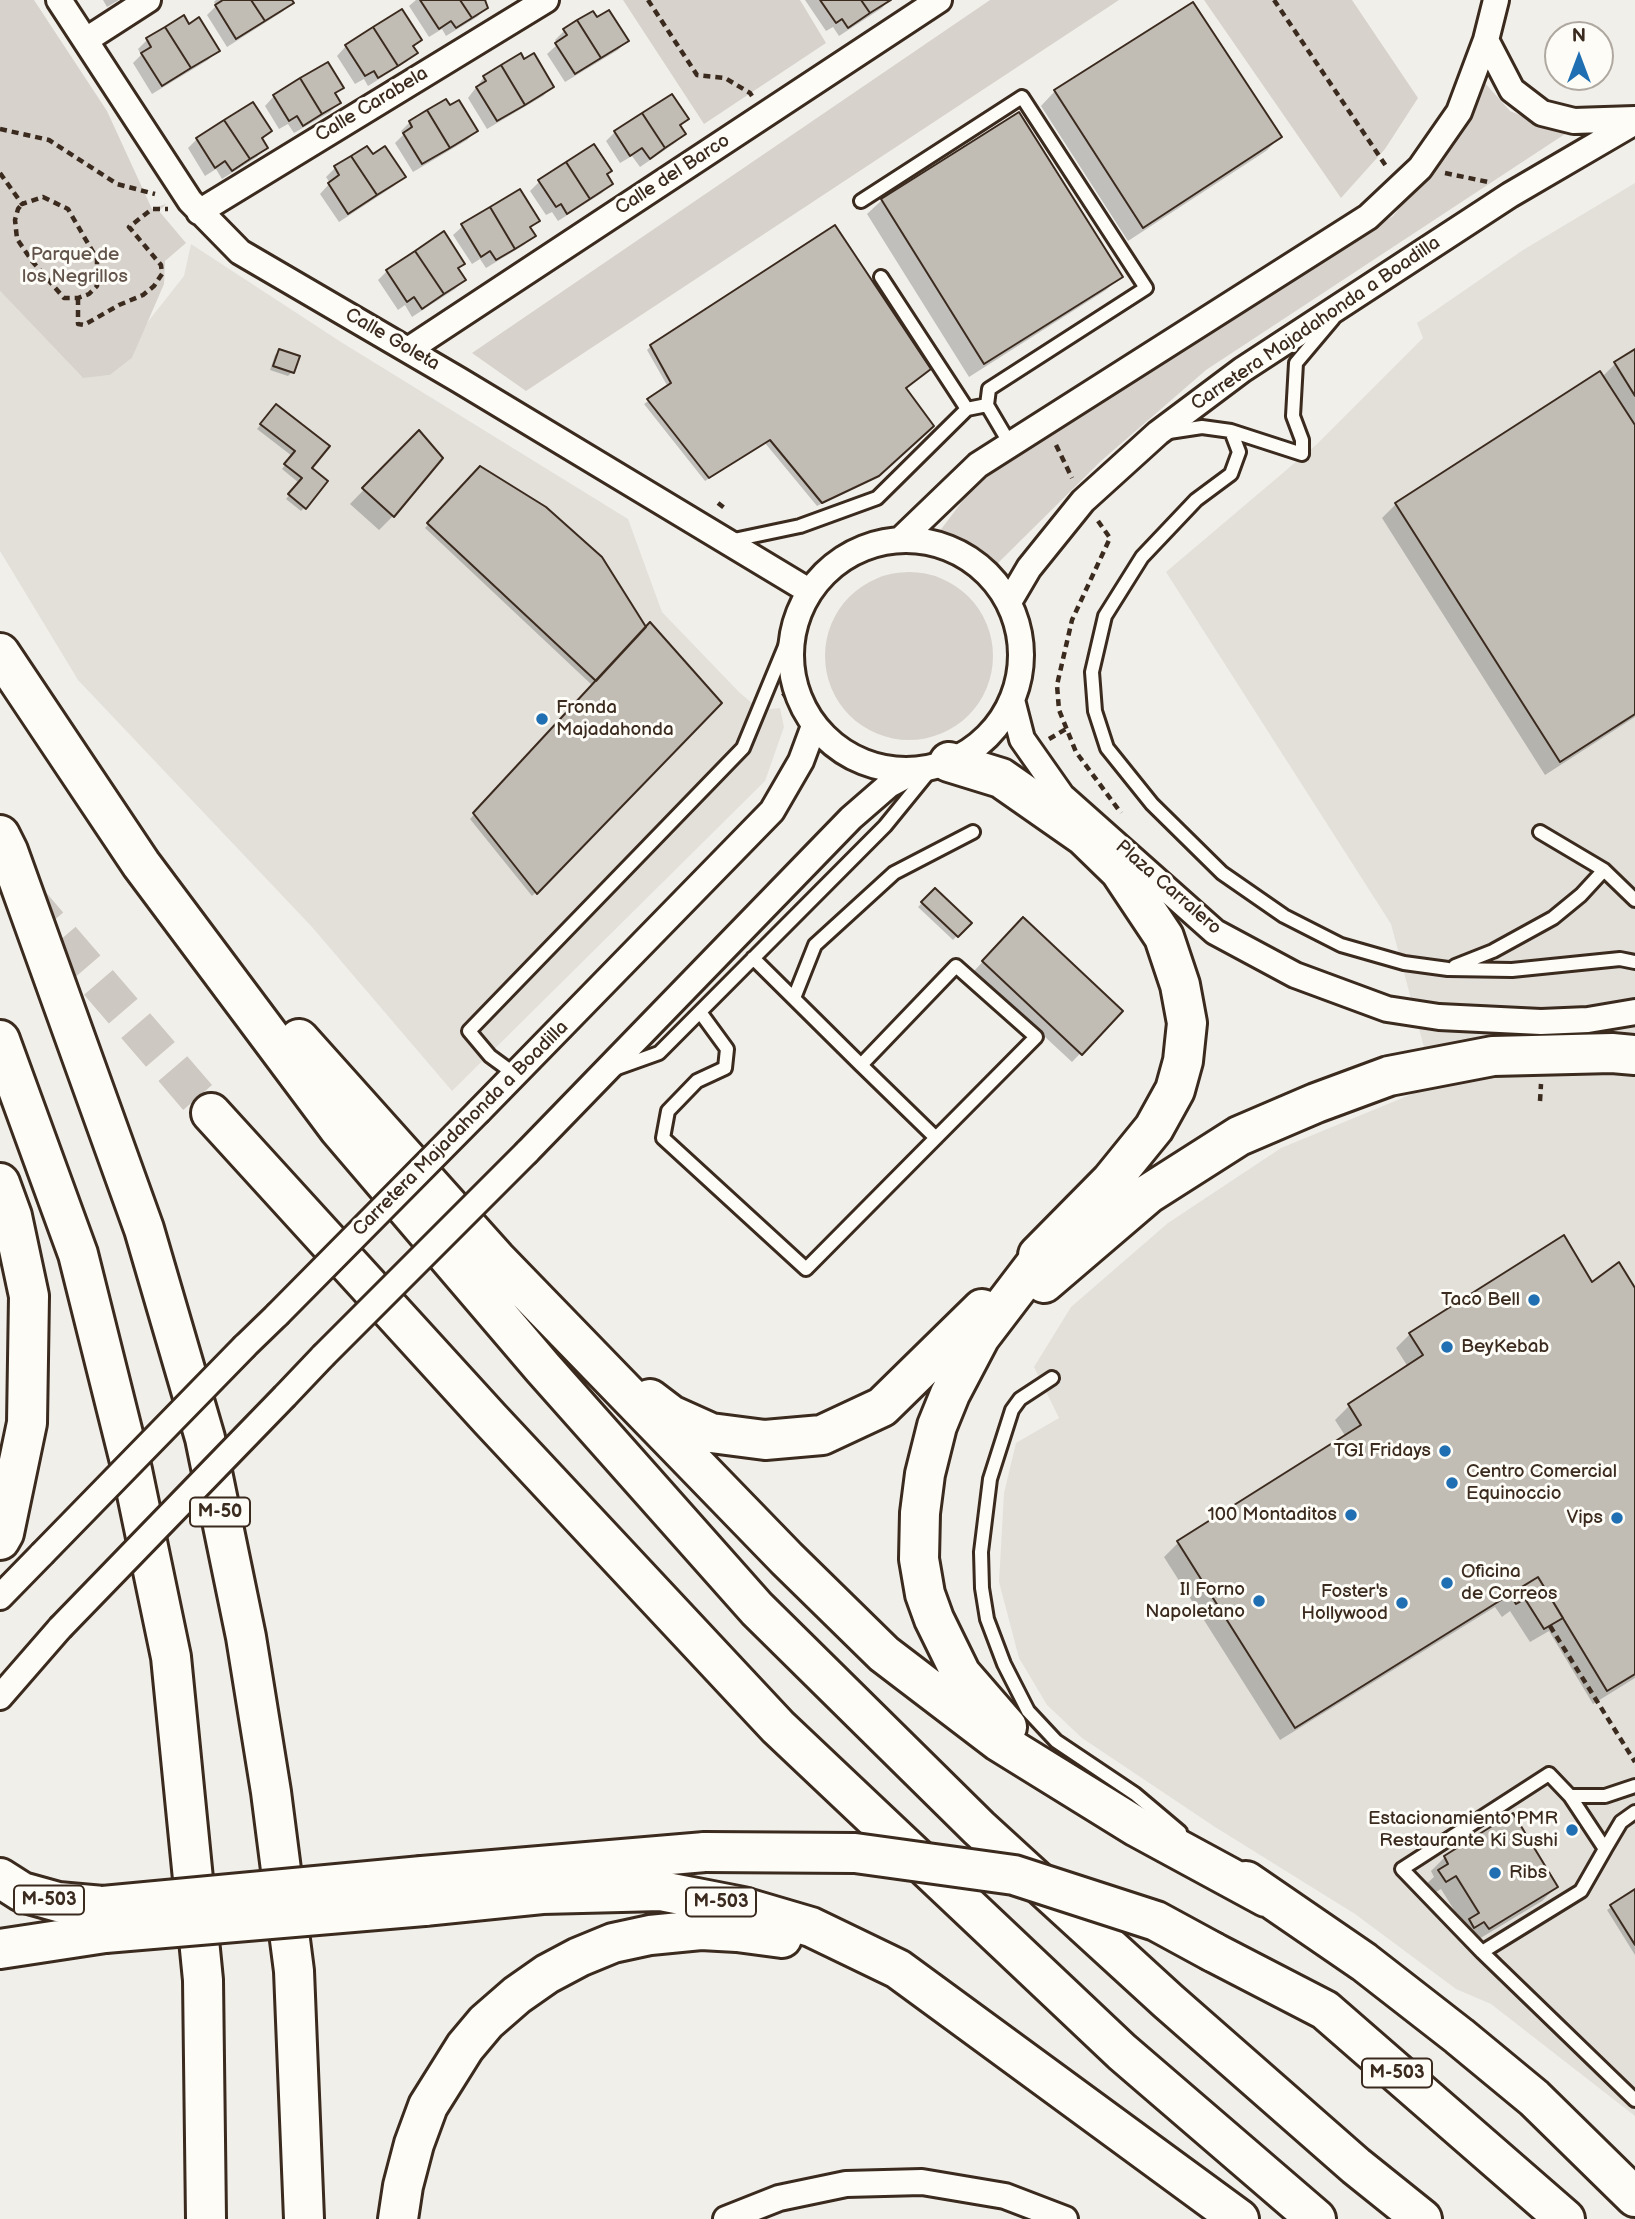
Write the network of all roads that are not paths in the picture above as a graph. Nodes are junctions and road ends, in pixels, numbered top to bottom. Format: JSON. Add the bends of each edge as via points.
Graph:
{"nodes":[{"id":1,"x":59,"y":0,"type":"edge"},
{"id":2,"x":148,"y":0,"type":"edge"},
{"id":3,"x":546,"y":0,"type":"edge"},
{"id":4,"x":939,"y":0,"type":"edge"},
{"id":5,"x":1496,"y":0,"type":"edge"},
{"id":6,"x":86,"y":40,"type":"junction"},
{"id":7,"x":1486,"y":40,"type":"junction"},
{"id":8,"x":1635,"y":121,"type":"edge"},
{"id":9,"x":861,"y":201,"type":"dead end"},
{"id":10,"x":199,"y":212,"type":"junction"},
{"id":11,"x":881,"y":277,"type":"dead end"},
{"id":12,"x":1349,"y":300,"type":"junction"},
{"id":13,"x":408,"y":349,"type":"junction"},
{"id":14,"x":987,"y":405,"type":"junction"},
{"id":15,"x":967,"y":409,"type":"junction"},
{"id":16,"x":1231,"y":431,"type":"junction"},
{"id":17,"x":1158,"y":433,"type":"junction"},
{"id":18,"x":1010,"y":444,"type":"junction"},
{"id":19,"x":900,"y":540,"type":"junction"},
{"id":20,"x":729,"y":541,"type":"junction"},
{"id":21,"x":810,"y":591,"type":"junction"},
{"id":22,"x":1009,"y":602,"type":"junction"},
{"id":23,"x":793,"y":627,"type":"junction"},
{"id":24,"x":0,"y":653,"type":"edge"},
{"id":25,"x":1012,"y":700,"type":"junction"},
{"id":26,"x":814,"y":726,"type":"junction"},
{"id":27,"x":933,"y":766,"type":"junction"},
{"id":28,"x":1062,"y":796,"type":"junction"},
{"id":29,"x":973,"y":832,"type":"dead end"},
{"id":30,"x":1540,"y":832,"type":"dead end"},
{"id":31,"x":0,"y":835,"type":"edge"},
{"id":32,"x":1084,"y":836,"type":"junction"},
{"id":33,"x":141,"y":864,"type":"junction"},
{"id":34,"x":1604,"y":870,"type":"junction"},
{"id":35,"x":1635,"y":900,"type":"edge"},
{"id":36,"x":753,"y":958,"type":"junction"},
{"id":37,"x":1635,"y":962,"type":"edge"},
{"id":38,"x":1448,"y":969,"type":"junction"},
{"id":39,"x":794,"y":998,"type":"junction"},
{"id":40,"x":700,"y":1012,"type":"junction"},
{"id":41,"x":1635,"y":1012,"type":"edge"},
{"id":42,"x":0,"y":1040,"type":"edge"},
{"id":43,"x":1635,"y":1055,"type":"edge"},
{"id":44,"x":861,"y":1065,"type":"junction"},
{"id":45,"x":604,"y":1073,"type":"junction"},
{"id":46,"x":516,"y":1076,"type":"junction"},
{"id":47,"x":211,"y":1113,"type":"tunnel mouth"},
{"id":48,"x":936,"y":1138,"type":"junction"},
{"id":49,"x":0,"y":1183,"type":"edge"},
{"id":50,"x":1057,"y":1236,"type":"junction"},
{"id":51,"x":496,"y":1259,"type":"junction"},
{"id":52,"x":1052,"y":1378,"type":"dead end"},
{"id":53,"x":950,"y":1394,"type":"junction"},
{"id":54,"x":0,"y":1540,"type":"edge"},
{"id":55,"x":0,"y":1597,"type":"edge"},
{"id":56,"x":0,"y":1698,"type":"edge"},
{"id":57,"x":1635,"y":1786,"type":"edge"},
{"id":58,"x":1570,"y":1796,"type":"junction"},
{"id":59,"x":1635,"y":1812,"type":"edge"},
{"id":60,"x":1193,"y":1843,"type":"junction"},
{"id":61,"x":1605,"y":1849,"type":"junction"},
{"id":62,"x":0,"y":1878,"type":"edge"},
{"id":63,"x":423,"y":1891,"type":"junction"},
{"id":64,"x":1266,"y":1896,"type":"junction"},
{"id":65,"x":104,"y":1919,"type":"junction"},
{"id":66,"x":0,"y":1949,"type":"edge"},
{"id":67,"x":1482,"y":1952,"type":"junction"},
{"id":68,"x":986,"y":2033,"type":"junction"},
{"id":69,"x":1635,"y":2100,"type":"edge"},
{"id":70,"x":1631,"y":2192,"type":"edge"},
{"id":71,"x":206,"y":2219,"type":"edge"},
{"id":72,"x":304,"y":2219,"type":"edge"},
{"id":73,"x":398,"y":2219,"type":"edge"},
{"id":74,"x":726,"y":2219,"type":"edge"},
{"id":75,"x":1066,"y":2219,"type":"edge"},
{"id":76,"x":1239,"y":2219,"type":"edge"},
{"id":77,"x":1316,"y":2219,"type":"edge"},
{"id":78,"x":1422,"y":2219,"type":"edge"},
{"id":79,"x":1565,"y":2219,"type":"edge"}],
"edges":[{"from":1,"to":6,"type":"street","name":"Calle Goleta"},
{"from":2,"to":6,"type":"street"},
{"from":3,"to":10,"type":"street","name":"Calle Carabela"},
{"from":4,"to":13,"type":"street","name":"Calle del Barco"},
{"from":5,"to":7,"type":"street"},
{"from":6,"to":10,"type":"street","name":"Calle Goleta"},
{"from":7,"to":8,"type":"street","name":"Carretera Majadahonda a Boadilla","via":[[1512,90],[1542,113],[1574,121]]},
{"from":7,"to":18,"type":"street","via":[[1459,112],[1420,168],[1368,217]]},
{"from":8,"to":12,"type":"street","name":"Carretera Majadahonda a Boadilla","via":[[1510,195]]},
{"from":9,"to":14,"type":"lane","via":[[1022,97],[1146,288],[989,389]]},
{"from":10,"to":13,"type":"street","name":"Calle Goleta","via":[[240,252]]},
{"from":11,"to":15,"type":"lane"},
{"from":12,"to":16,"type":"lane","via":[[1296,363],[1293,416],[1302,454]]},
{"from":12,"to":17,"type":"street","name":"Carretera Majadahonda a Boadilla","via":[[1242,370]]},
{"from":13,"to":20,"type":"street","name":"Calle Goleta"},
{"from":14,"to":15,"type":"lane"},
{"from":14,"to":18,"type":"lane"},
{"from":15,"to":20,"type":"lane","via":[[877,498],[800,526]]},
{"from":16,"to":17,"type":"lane","via":[[1202,427]]},
{"from":16,"to":38,"type":"lane","via":[[1239,452],[1231,474],[1196,500],[1142,557],[1105,616],[1092,673],[1095,711],[1107,748],[1152,804],[1222,873],[1284,916],[1341,945],[1404,963]]},
{"from":17,"to":22,"type":"street","name":"Carretera Majadahonda a Boadilla","via":[[1083,501],[1029,568]]},
{"from":18,"to":19,"type":"street","via":[[978,465]]},
{"from":19,"to":21,"type":"street","via":[[865,547],[834,565]]},
{"from":19,"to":22,"type":"street","via":[[933,543],[964,555],[990,575]]},
{"from":20,"to":21,"type":"street","name":"Calle Goleta"},
{"from":21,"to":23,"type":"street"},
{"from":22,"to":25,"type":"street","via":[[1021,651],[1020,676]]},
{"from":23,"to":26,"type":"street","via":[[792,679]]},
{"from":23,"to":46,"type":"lane","via":[[743,748],[469,1031],[490,1056]]},
{"from":24,"to":33,"type":"highway"},
{"from":25,"to":27,"type":"street","via":[[997,726],[975,747]]},
{"from":25,"to":28,"type":"street","name":"Plaza Carralero","via":[[1022,739]]},
{"from":26,"to":27,"type":"street","via":[[860,761],[888,769]]},
{"from":26,"to":46,"type":"street","name":"Carretera Majadahonda a Boadilla","via":[[801,761],[772,811]]},
{"from":27,"to":32,"type":"highway","via":[[1001,778]]},
{"from":27,"to":36,"type":"lane","via":[[885,826]]},
{"from":27,"to":45,"type":"street","via":[[889,785],[851,818]]},
{"from":28,"to":32,"type":"highway"},
{"from":28,"to":41,"type":"street","name":"Plaza Carralero","via":[[1216,932],[1295,975],[1387,1009],[1439,1017],[1541,1022]]},
{"from":29,"to":39,"type":"lane","via":[[894,873],[815,945]]},
{"from":30,"to":34,"type":"lane"},
{"from":31,"to":72,"type":"highway","number":"M-50","via":[[144,1228],[205,1438],[246,1637],[289,1929]]},
{"from":32,"to":50,"type":"highway","via":[[1120,871],[1164,937],[1187,1023],[1175,1090],[1154,1128]]},
{"from":33,"to":51,"type":"highway"},
{"from":33,"to":78,"type":"highway","via":[[339,1129],[757,1609],[999,1846],[1168,2001]]},
{"from":34,"to":35,"type":"lane"},
{"from":34,"to":38,"type":"lane","via":[[1553,918]]},
{"from":36,"to":39,"type":"lane"},
{"from":36,"to":40,"type":"lane"},
{"from":37,"to":38,"type":"lane","via":[[1620,959],[1511,970]]},
{"from":39,"to":44,"type":"lane"},
{"from":40,"to":45,"type":"lane","via":[[659,1053]]},
{"from":40,"to":48,"type":"lane","via":[[727,1049],[725,1068],[697,1081],[668,1111],[663,1139],[806,1269]]},
{"from":42,"to":71,"type":"highway","via":[[78,1254],[132,1470],[170,1657],[203,1980]]},
{"from":43,"to":53,"type":"highway","via":[[1493,1056],[1389,1076],[1239,1136],[1148,1194],[1050,1276]]},
{"from":44,"to":48,"type":"lane"},
{"from":44,"to":48,"type":"lane","via":[[956,966],[1036,1037]]},
{"from":45,"to":56,"type":"street","bridge":true,"via":[[60,1628]]},
{"from":46,"to":55,"type":"street","name":"Carretera Majadahonda a Boadilla","bridge":true},
{"from":47,"to":77,"type":"highway","via":[[778,1727],[1122,2052]]},
{"from":49,"to":54,"type":"highway","via":[[29,1296],[27,1423]]},
{"from":50,"to":51,"type":"highway","via":[[881,1407],[822,1435],[765,1440],[711,1433],[671,1415]]},
{"from":50,"to":53,"type":"highway","via":[[980,1337]]},
{"from":51,"to":64,"type":"highway","via":[[884,1654],[998,1741],[1137,1827]]},
{"from":52,"to":60,"type":"lane","via":[[1020,1399],[1012,1410],[990,1479],[981,1552],[987,1619],[1028,1711],[1056,1741],[1135,1794]]},
{"from":53,"to":60,"type":"highway","via":[[925,1474],[919,1559],[934,1619],[961,1674],[1005,1725]]},
{"from":57,"to":58,"type":"lane","via":[[1605,1796]]},
{"from":58,"to":61,"type":"lane"},
{"from":58,"to":67,"type":"lane","via":[[1549,1774],[1402,1868]]},
{"from":59,"to":61,"type":"lane","via":[[1621,1822]]},
{"from":60,"to":64,"type":"highway"},
{"from":61,"to":67,"type":"lane","via":[[1581,1892]]},
{"from":62,"to":65,"type":"highway","number":"M-503","via":[[22,1892]]},
{"from":63,"to":65,"type":"highway","number":"M-503","bridge":true},
{"from":63,"to":68,"type":"highway","number":"M-503","via":[[661,1891],[743,1906],[811,1927],[898,1969]]},
{"from":63,"to":79,"type":"highway","number":"M-503","bridge":true,"via":[[705,1852],[855,1853],[1014,1875],[1156,1921],[1325,2010]]},
{"from":64,"to":70,"type":"highway","via":[[1364,1962],[1459,2036],[1535,2098]]},
{"from":65,"to":66,"type":"highway","number":"M-503"},
{"from":67,"to":69,"type":"lane"},
{"from":68,"to":73,"type":"highway","via":[[810,1944],[737,1931],[701,1930],[613,1943],[579,1956],[517,1995],[465,2047],[428,2106],[414,2144]]},
{"from":68,"to":76,"type":"highway","number":"M-503"},
{"from":74,"to":75,"type":"street","via":[[779,2198],[846,2184],[922,2182],[1005,2196]]}]}
